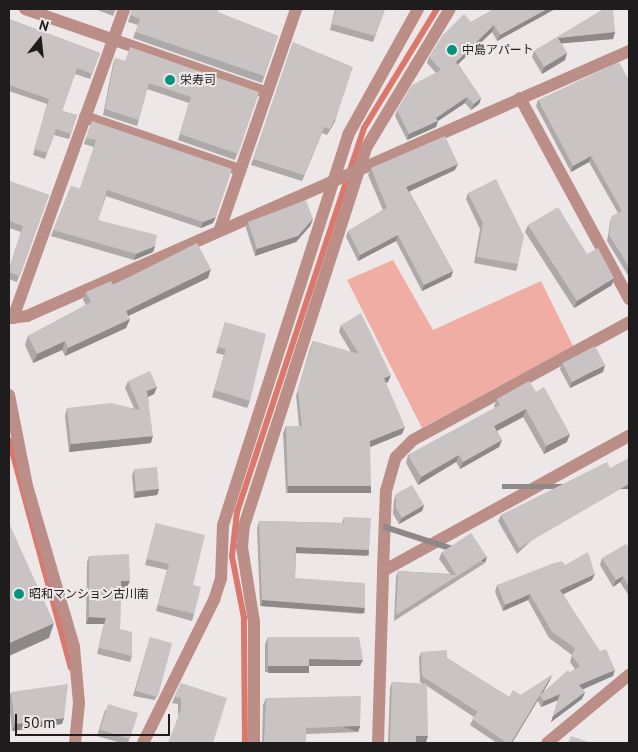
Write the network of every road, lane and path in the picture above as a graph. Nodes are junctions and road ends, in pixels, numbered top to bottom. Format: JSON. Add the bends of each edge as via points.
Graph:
{"nodes":[{"id":1,"x":25,"y":9,"type":"edge"},
{"id":2,"x":124,"y":9,"type":"edge"},
{"id":3,"x":296,"y":9,"type":"edge"},
{"id":4,"x":418,"y":9,"type":"edge"},
{"id":5,"x":450,"y":9,"type":"edge"},
{"id":6,"x":113,"y":38,"type":"junction"},
{"id":7,"x":629,"y":51,"type":"edge"},
{"id":8,"x":267,"y":93,"type":"junction"},
{"id":9,"x":520,"y":98,"type":"junction"},
{"id":10,"x":85,"y":118,"type":"junction"},
{"id":11,"x":360,"y":166,"type":"junction"},
{"id":12,"x":240,"y":170,"type":"junction"},
{"id":13,"x":338,"y":177,"type":"junction"},
{"id":14,"x":220,"y":229,"type":"junction"},
{"id":15,"x":629,"y":299,"type":"edge"},
{"id":16,"x":11,"y":318,"type":"edge"},
{"id":17,"x":629,"y":322,"type":"edge"},
{"id":18,"x":9,"y":394,"type":"edge"},
{"id":19,"x":629,"y":436,"type":"edge"},
{"id":20,"x":383,"y":571,"type":"junction"},
{"id":21,"x":629,"y":674,"type":"edge"},
{"id":22,"x":75,"y":743,"type":"edge"},
{"id":23,"x":143,"y":743,"type":"edge"},
{"id":24,"x":254,"y":743,"type":"edge"},
{"id":25,"x":378,"y":743,"type":"edge"},
{"id":26,"x":547,"y":743,"type":"edge"}],
"edges":[{"from":1,"to":6,"type":"street"},
{"from":2,"to":6,"type":"street"},
{"from":3,"to":8,"type":"street"},
{"from":4,"to":13,"type":"street","via":[[364,101]]},
{"from":5,"to":11,"type":"street","via":[[372,133]]},
{"from":6,"to":8,"type":"street"},
{"from":6,"to":10,"type":"street"},
{"from":7,"to":9,"type":"street"},
{"from":8,"to":12,"type":"street"},
{"from":9,"to":11,"type":"street"},
{"from":9,"to":15,"type":"street"},
{"from":10,"to":12,"type":"street"},
{"from":10,"to":16,"type":"street"},
{"from":11,"to":13,"type":"street"},
{"from":11,"to":24,"type":"street","via":[[244,526],[242,547],[254,622]]},
{"from":12,"to":14,"type":"street"},
{"from":13,"to":14,"type":"street"},
{"from":13,"to":23,"type":"street","via":[[223,525],[221,578],[214,600]]},
{"from":14,"to":16,"type":"street"},
{"from":17,"to":20,"type":"street","via":[[413,440],[396,457],[386,491]]},
{"from":18,"to":22,"type":"street","via":[[26,486],[74,647],[79,703]]},
{"from":19,"to":20,"type":"street"},
{"from":20,"to":25,"type":"street"},
{"from":21,"to":26,"type":"street"}]}
